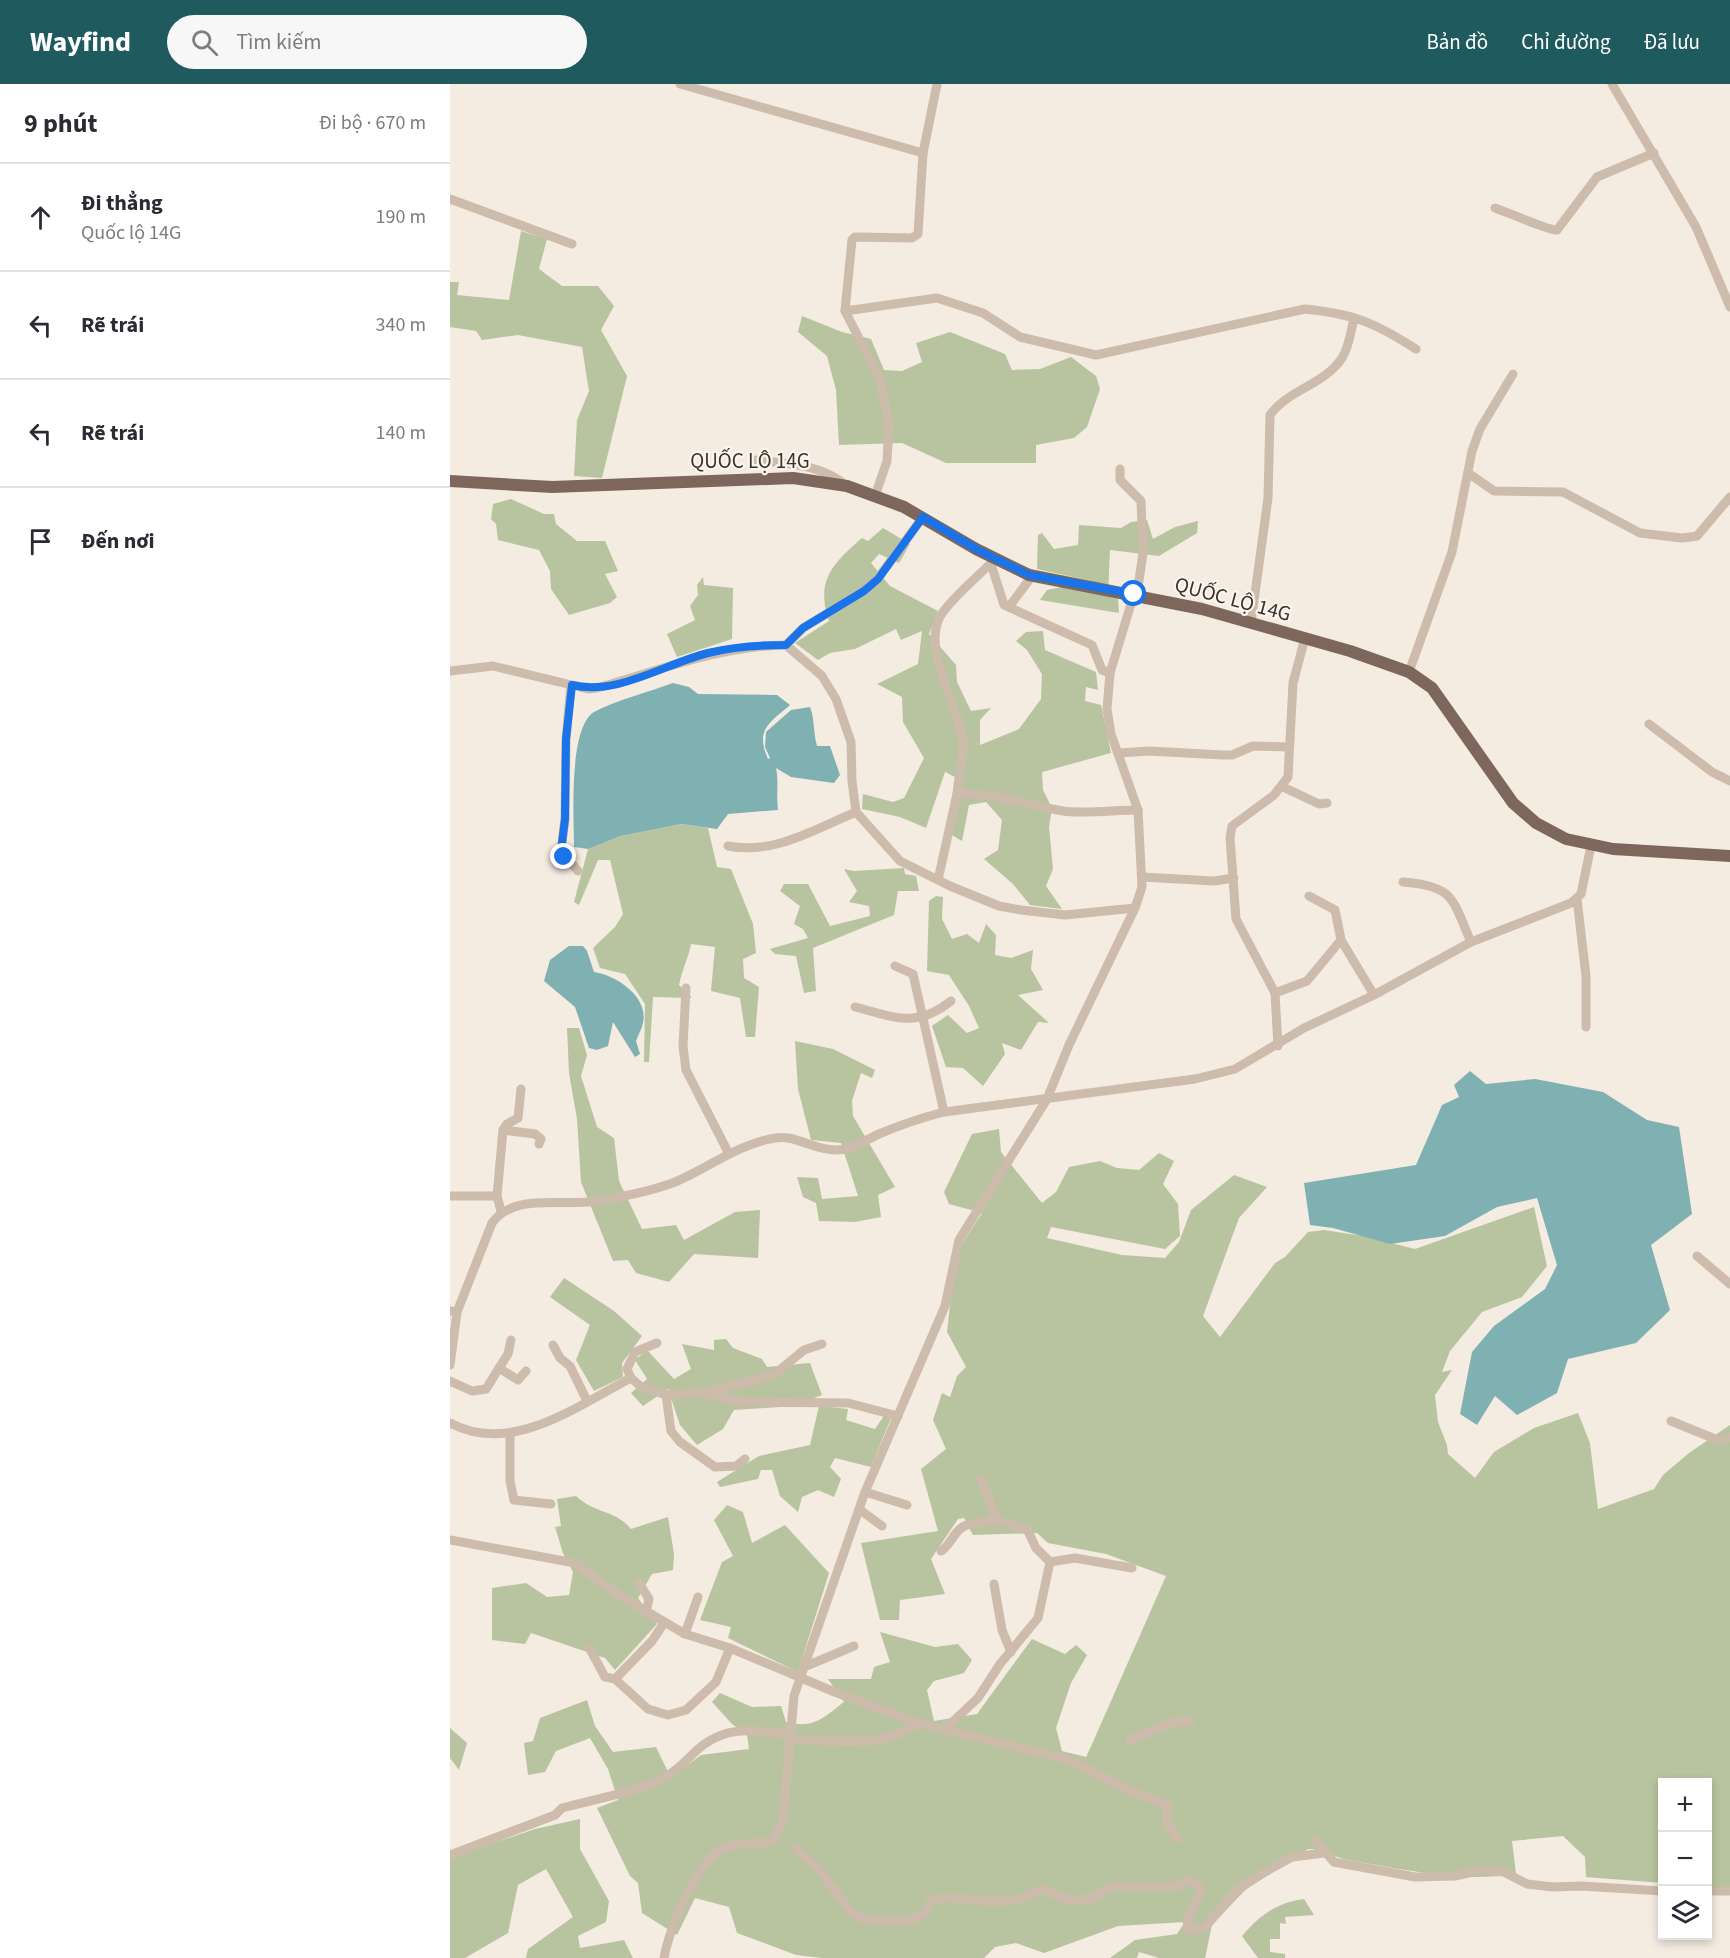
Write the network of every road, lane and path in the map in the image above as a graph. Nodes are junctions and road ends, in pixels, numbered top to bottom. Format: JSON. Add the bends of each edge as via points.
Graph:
{"nodes":[{"id":1,"x":680,"y":84,"type":"edge"},
{"id":2,"x":937,"y":84,"type":"edge"},
{"id":3,"x":1612,"y":84,"type":"edge"},
{"id":4,"x":923,"y":153,"type":"junction"},
{"id":5,"x":1654,"y":153,"type":"junction"},
{"id":6,"x":450,"y":199,"type":"edge"},
{"id":7,"x":1496,"y":208,"type":"dead end"},
{"id":8,"x":573,"y":244,"type":"dead end"},
{"id":9,"x":1730,"y":307,"type":"edge"},
{"id":10,"x":845,"y":311,"type":"junction"},
{"id":11,"x":1354,"y":318,"type":"junction"},
{"id":12,"x":1416,"y":350,"type":"dead end"},
{"id":13,"x":1513,"y":374,"type":"dead end"},
{"id":14,"x":756,"y":460,"type":"dead end"},
{"id":15,"x":1120,"y":469,"type":"dead end"},
{"id":16,"x":1468,"y":473,"type":"junction"},
{"id":17,"x":450,"y":481,"type":"edge"},
{"id":18,"x":847,"y":486,"type":"junction"},
{"id":19,"x":875,"y":496,"type":"junction"},
{"id":20,"x":1730,"y":496,"type":"edge"},
{"id":21,"x":923,"y":517,"type":"junction"},
{"id":22,"x":993,"y":561,"type":"junction"},
{"id":23,"x":1032,"y":576,"type":"junction"},
{"id":24,"x":1136,"y":594,"type":"junction"},
{"id":25,"x":1009,"y":607,"type":"junction"},
{"id":26,"x":1251,"y":623,"type":"junction"},
{"id":27,"x":1305,"y":638,"type":"junction"},
{"id":28,"x":786,"y":645,"type":"junction"},
{"id":29,"x":450,"y":671,"type":"edge"},
{"id":30,"x":1409,"y":672,"type":"junction"},
{"id":31,"x":1110,"y":673,"type":"junction"},
{"id":32,"x":572,"y":685,"type":"junction"},
{"id":33,"x":1649,"y":724,"type":"dead end"},
{"id":34,"x":1289,"y":747,"type":"junction"},
{"id":35,"x":1119,"y":753,"type":"junction"},
{"id":36,"x":1730,"y":781,"type":"edge"},
{"id":37,"x":1282,"y":787,"type":"junction"},
{"id":38,"x":957,"y":794,"type":"junction"},
{"id":39,"x":1327,"y":803,"type":"dead end"},
{"id":40,"x":1138,"y":810,"type":"junction"},
{"id":41,"x":856,"y":812,"type":"junction"},
{"id":42,"x":728,"y":846,"type":"dead end"},
{"id":43,"x":1592,"y":846,"type":"junction"},
{"id":44,"x":1730,"y":856,"type":"edge"},
{"id":45,"x":578,"y":871,"type":"dead end"},
{"id":46,"x":1142,"y":877,"type":"junction"},
{"id":47,"x":1234,"y":878,"type":"junction"},
{"id":48,"x":938,"y":880,"type":"junction"},
{"id":49,"x":1403,"y":882,"type":"dead end"},
{"id":50,"x":1309,"y":896,"type":"dead end"},
{"id":51,"x":1577,"y":899,"type":"junction"},
{"id":52,"x":1135,"y":908,"type":"junction"},
{"id":53,"x":1341,"y":940,"type":"junction"},
{"id":54,"x":1471,"y":942,"type":"junction"},
{"id":55,"x":895,"y":966,"type":"dead end"},
{"id":56,"x":686,"y":988,"type":"dead end"},
{"id":57,"x":1275,"y":993,"type":"junction"},
{"id":58,"x":1374,"y":994,"type":"junction"},
{"id":59,"x":951,"y":1001,"type":"dead end"},
{"id":60,"x":855,"y":1007,"type":"dead end"},
{"id":61,"x":924,"y":1019,"type":"junction"},
{"id":62,"x":1586,"y":1028,"type":"dead end"},
{"id":63,"x":1278,"y":1046,"type":"junction"},
{"id":64,"x":521,"y":1089,"type":"dead end"},
{"id":65,"x":1047,"y":1099,"type":"junction"},
{"id":66,"x":944,"y":1112,"type":"junction"},
{"id":67,"x":503,"y":1130,"type":"junction"},
{"id":68,"x":539,"y":1144,"type":"dead end"},
{"id":69,"x":729,"y":1154,"type":"junction"},
{"id":70,"x":450,"y":1196,"type":"edge"},
{"id":71,"x":497,"y":1196,"type":"junction"},
{"id":72,"x":501,"y":1211,"type":"junction"},
{"id":73,"x":1697,"y":1256,"type":"dead end"},
{"id":74,"x":1730,"y":1284,"type":"edge"},
{"id":75,"x":453,"y":1311,"type":"edge"},
{"id":76,"x":511,"y":1340,"type":"dead end"},
{"id":77,"x":657,"y":1343,"type":"dead end"},
{"id":78,"x":822,"y":1344,"type":"dead end"},
{"id":79,"x":553,"y":1345,"type":"dead end"},
{"id":80,"x":450,"y":1365,"type":"edge"},
{"id":81,"x":499,"y":1368,"type":"junction"},
{"id":82,"x":526,"y":1371,"type":"dead end"},
{"id":83,"x":630,"y":1378,"type":"junction"},
{"id":84,"x":450,"y":1381,"type":"edge"},
{"id":85,"x":703,"y":1393,"type":"junction"},
{"id":86,"x":666,"y":1395,"type":"junction"},
{"id":87,"x":587,"y":1401,"type":"junction"},
{"id":88,"x":898,"y":1416,"type":"junction"},
{"id":89,"x":1671,"y":1421,"type":"dead end"},
{"id":90,"x":450,"y":1423,"type":"edge"},
{"id":91,"x":510,"y":1434,"type":"junction"},
{"id":92,"x":1730,"y":1437,"type":"edge"},
{"id":93,"x":745,"y":1459,"type":"dead end"},
{"id":94,"x":981,"y":1479,"type":"dead end"},
{"id":95,"x":865,"y":1492,"type":"junction"},
{"id":96,"x":551,"y":1504,"type":"dead end"},
{"id":97,"x":907,"y":1505,"type":"dead end"},
{"id":98,"x":859,"y":1509,"type":"junction"},
{"id":99,"x":997,"y":1520,"type":"junction"},
{"id":100,"x":882,"y":1526,"type":"dead end"},
{"id":101,"x":450,"y":1540,"type":"edge"},
{"id":102,"x":941,"y":1551,"type":"dead end"},
{"id":103,"x":1050,"y":1562,"type":"junction"},
{"id":104,"x":1132,"y":1568,"type":"dead end"},
{"id":105,"x":639,"y":1583,"type":"dead end"},
{"id":106,"x":994,"y":1584,"type":"dead end"},
{"id":107,"x":698,"y":1597,"type":"dead end"},
{"id":108,"x":646,"y":1612,"type":"junction"},
{"id":109,"x":664,"y":1623,"type":"junction"},
{"id":110,"x":685,"y":1634,"type":"junction"},
{"id":111,"x":854,"y":1646,"type":"dead end"},
{"id":112,"x":730,"y":1648,"type":"junction"},
{"id":113,"x":590,"y":1649,"type":"dead end"},
{"id":114,"x":1011,"y":1652,"type":"junction"},
{"id":115,"x":804,"y":1667,"type":"junction"},
{"id":116,"x":801,"y":1678,"type":"junction"},
{"id":117,"x":615,"y":1679,"type":"junction"},
{"id":118,"x":1190,"y":1722,"type":"dead end"},
{"id":119,"x":918,"y":1723,"type":"junction"},
{"id":120,"x":946,"y":1728,"type":"junction"},
{"id":121,"x":791,"y":1737,"type":"junction"},
{"id":122,"x":1130,"y":1740,"type":"dead end"},
{"id":123,"x":1178,"y":1839,"type":"dead end"},
{"id":124,"x":1315,"y":1840,"type":"dead end"},
{"id":125,"x":795,"y":1848,"type":"dead end"},
{"id":126,"x":1324,"y":1853,"type":"junction"},
{"id":127,"x":450,"y":1855,"type":"edge"},
{"id":128,"x":1658,"y":1891,"type":"edge"},
{"id":129,"x":1712,"y":1891,"type":"edge"},
{"id":130,"x":1730,"y":1891,"type":"edge"},
{"id":131,"x":664,"y":1958,"type":"edge"}],
"edges":[{"from":1,"to":4,"type":"street"},
{"from":2,"to":4,"type":"street"},
{"from":3,"to":5,"type":"street"},
{"from":4,"to":10,"type":"street","via":[[918,234],[912,238],[852,240]]},
{"from":5,"to":7,"type":"street","via":[[1597,177],[1554,231]]},
{"from":5,"to":9,"type":"street","via":[[1696,227]]},
{"from":6,"to":8,"type":"street"},
{"from":10,"to":11,"type":"street","via":[[937,298],[983,313],[1020,337],[1096,355],[1305,309]]},
{"from":10,"to":19,"type":"street","via":[[880,379],[886,402],[888,453]]},
{"from":11,"to":12,"type":"street","via":[[1378,325]]},
{"from":11,"to":26,"type":"street","via":[[1344,356],[1338,363],[1319,381],[1285,399],[1270,415],[1268,498]]},
{"from":13,"to":16,"type":"street","via":[[1480,429]]},
{"from":14,"to":18,"type":"street","via":[[819,469],[835,475]]},
{"from":15,"to":24,"type":"street","via":[[1120,480],[1141,501],[1143,553]]},
{"from":16,"to":20,"type":"street","via":[[1494,491],[1563,492],[1616,522],[1654,536],[1697,536]]},
{"from":16,"to":30,"type":"street","via":[[1452,552]]},
{"from":17,"to":18,"type":"main road","name":"QUỐC LỘ 14G","via":[[552,487],[793,478]]},
{"from":18,"to":19,"type":"main road","name":"QUỐC LỘ 14G"},
{"from":19,"to":21,"type":"main road","name":"QUỐC LỘ 14G"},
{"from":21,"to":22,"type":"main road","name":"QUỐC LỘ 14G"},
{"from":21,"to":28,"type":"street","via":[[878,579],[803,628]]},
{"from":22,"to":23,"type":"main road","name":"QUỐC LỘ 14G"},
{"from":22,"to":25,"type":"street","via":[[1004,605]]},
{"from":22,"to":38,"type":"street","via":[[946,609],[936,626],[943,678],[963,745]]},
{"from":23,"to":24,"type":"main road","name":"QUỐC LỘ 14G"},
{"from":23,"to":25,"type":"street"},
{"from":24,"to":26,"type":"main road","name":"QUỐC LỘ 14G"},
{"from":24,"to":31,"type":"street"},
{"from":25,"to":31,"type":"street","via":[[1092,645],[1102,670]]},
{"from":26,"to":27,"type":"main road","name":"QUỐC LỘ 14G"},
{"from":27,"to":30,"type":"main road","name":"QUỐC LỘ 14G"},
{"from":27,"to":34,"type":"street","via":[[1293,683]]},
{"from":28,"to":32,"type":"street","via":[[709,653],[597,688]]},
{"from":28,"to":41,"type":"street","via":[[822,676],[836,699],[851,742]]},
{"from":29,"to":32,"type":"street","via":[[493,666]]},
{"from":30,"to":43,"type":"main road","name":"QUỐC LỘ 14G","via":[[1432,688],[1513,803],[1550,831]]},
{"from":31,"to":35,"type":"street","via":[[1107,709]]},
{"from":32,"to":45,"type":"street","via":[[561,851]]},
{"from":33,"to":36,"type":"street"},
{"from":34,"to":35,"type":"street","via":[[1253,746],[1232,755]]},
{"from":34,"to":37,"type":"street","via":[[1288,777]]},
{"from":35,"to":40,"type":"street"},
{"from":37,"to":39,"type":"street","via":[[1319,804]]},
{"from":37,"to":47,"type":"street","via":[[1232,826]]},
{"from":38,"to":40,"type":"street","via":[[1010,798],[1063,811]]},
{"from":38,"to":48,"type":"street"},
{"from":40,"to":46,"type":"street"},
{"from":41,"to":42,"type":"street","via":[[768,848],[745,850]]},
{"from":41,"to":48,"type":"street","via":[[900,861]]},
{"from":43,"to":44,"type":"main road","name":"QUỐC LỘ 14G"},
{"from":43,"to":51,"type":"street"},
{"from":46,"to":47,"type":"street","via":[[1214,881]]},
{"from":46,"to":52,"type":"street"},
{"from":47,"to":57,"type":"street","via":[[1236,919]]},
{"from":48,"to":52,"type":"street","via":[[999,906],[1021,910],[1065,915]]},
{"from":49,"to":54,"type":"street","via":[[1434,885],[1447,892]]},
{"from":50,"to":53,"type":"street","via":[[1335,910]]},
{"from":51,"to":54,"type":"street"},
{"from":51,"to":62,"type":"street","via":[[1586,976]]},
{"from":52,"to":65,"type":"street"},
{"from":53,"to":57,"type":"street","via":[[1307,981]]},
{"from":53,"to":58,"type":"street"},
{"from":54,"to":58,"type":"street"},
{"from":55,"to":61,"type":"street","via":[[913,974]]},
{"from":56,"to":69,"type":"street","via":[[686,1070]]},
{"from":57,"to":63,"type":"street"},
{"from":58,"to":63,"type":"street"},
{"from":59,"to":61,"type":"street"},
{"from":60,"to":61,"type":"street"},
{"from":61,"to":66,"type":"street"},
{"from":63,"to":65,"type":"street","via":[[1226,1072]]},
{"from":64,"to":67,"type":"street","via":[[518,1118]]},
{"from":65,"to":66,"type":"street"},
{"from":65,"to":88,"type":"street","via":[[959,1240],[945,1306]]},
{"from":66,"to":69,"type":"street","via":[[910,1121],[839,1150],[822,1150],[776,1137]]},
{"from":67,"to":68,"type":"street","via":[[535,1134],[541,1139]]},
{"from":67,"to":71,"type":"street"},
{"from":69,"to":72,"type":"street","via":[[676,1181],[640,1192],[592,1202],[530,1203]]},
{"from":70,"to":71,"type":"street"},
{"from":71,"to":72,"type":"street"},
{"from":72,"to":75,"type":"street"},
{"from":73,"to":74,"type":"street"},
{"from":75,"to":80,"type":"street"},
{"from":76,"to":81,"type":"street"},
{"from":77,"to":83,"type":"street","via":[[635,1352],[627,1369]]},
{"from":78,"to":85,"type":"street","via":[[804,1350],[776,1373]]},
{"from":79,"to":87,"type":"street","via":[[570,1366]]},
{"from":81,"to":82,"type":"street","via":[[518,1380]]},
{"from":81,"to":84,"type":"street","via":[[483,1391],[472,1391]]},
{"from":83,"to":86,"type":"street"},
{"from":83,"to":87,"type":"street"},
{"from":85,"to":86,"type":"street"},
{"from":85,"to":88,"type":"street","via":[[742,1402],[848,1404]]},
{"from":86,"to":93,"type":"street","via":[[670,1431],[680,1442],[716,1467],[736,1466]]},
{"from":87,"to":91,"type":"street","via":[[541,1425]]},
{"from":88,"to":95,"type":"street"},
{"from":89,"to":92,"type":"street","via":[[1720,1440]]},
{"from":90,"to":91,"type":"street","via":[[466,1430]]},
{"from":91,"to":96,"type":"street","via":[[514,1500]]},
{"from":94,"to":99,"type":"street"},
{"from":95,"to":97,"type":"street"},
{"from":95,"to":98,"type":"street"},
{"from":98,"to":100,"type":"street"},
{"from":98,"to":115,"type":"street"},
{"from":99,"to":102,"type":"street","via":[[966,1524]]},
{"from":99,"to":103,"type":"street","via":[[1027,1529],[1036,1548]]},
{"from":101,"to":108,"type":"street","via":[[574,1563]]},
{"from":103,"to":104,"type":"street","via":[[1075,1558]]},
{"from":103,"to":114,"type":"street","via":[[1038,1618]]},
{"from":105,"to":108,"type":"street","via":[[649,1599]]},
{"from":106,"to":114,"type":"street","via":[[1002,1630]]},
{"from":107,"to":110,"type":"street"},
{"from":108,"to":109,"type":"street"},
{"from":109,"to":110,"type":"street"},
{"from":109,"to":117,"type":"street"},
{"from":110,"to":112,"type":"street"},
{"from":111,"to":115,"type":"street"},
{"from":112,"to":116,"type":"street"},
{"from":112,"to":117,"type":"street","via":[[716,1682],[686,1710],[668,1714],[648,1709]]},
{"from":113,"to":117,"type":"street","via":[[605,1677]]},
{"from":114,"to":120,"type":"street","via":[[978,1698]]},
{"from":115,"to":116,"type":"street"},
{"from":116,"to":119,"type":"street"},
{"from":116,"to":121,"type":"street","via":[[794,1696]]},
{"from":118,"to":122,"type":"street","via":[[1174,1722]]},
{"from":119,"to":120,"type":"street"},
{"from":119,"to":121,"type":"street","via":[[872,1740]]},
{"from":120,"to":123,"type":"street","via":[[1070,1760],[1130,1791],[1168,1805],[1166,1822]]},
{"from":121,"to":127,"type":"street","via":[[746,1729],[726,1732],[657,1782],[562,1808],[555,1815]]},
{"from":121,"to":131,"type":"street","via":[[783,1819],[773,1841],[726,1847],[710,1858],[668,1935]]},
{"from":124,"to":126,"type":"street"},
{"from":125,"to":126,"type":"street","via":[[821,1872],[851,1912],[865,1920],[909,1921],[924,1914],[932,1899],[1012,1902],[1024,1900],[1041,1889],[1070,1900],[1090,1899],[1114,1886],[1179,1886],[1189,1880],[1199,1886],[1201,1893],[1187,1920],[1191,1931],[1205,1927],[1237,1890],[1265,1872],[1292,1857]]},
{"from":126,"to":128,"type":"street","via":[[1334,1862],[1415,1877],[1455,1876],[1482,1870],[1504,1872],[1527,1884]]},
{"from":129,"to":130,"type":"street"}]}
